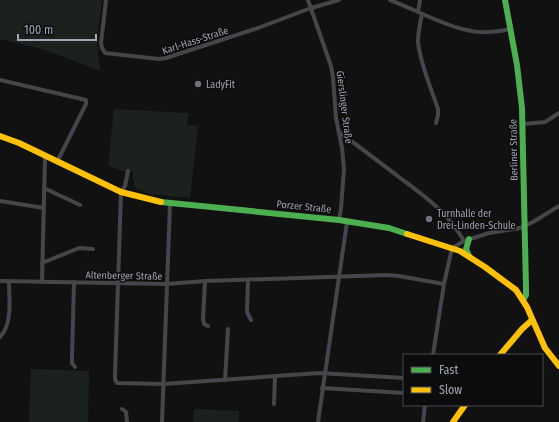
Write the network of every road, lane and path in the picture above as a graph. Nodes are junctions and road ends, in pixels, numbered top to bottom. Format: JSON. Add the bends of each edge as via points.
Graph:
{"nodes":[{"id":1,"x":106,"y":0,"type":"edge"},
{"id":2,"x":308,"y":0,"type":"edge"},
{"id":3,"x":339,"y":0,"type":"edge"},
{"id":4,"x":390,"y":0,"type":"edge"},
{"id":5,"x":420,"y":0,"type":"edge"},
{"id":6,"x":505,"y":0,"type":"edge"},
{"id":7,"x":311,"y":8,"type":"junction"},
{"id":8,"x":418,"y":12,"type":"junction"},
{"id":9,"x":422,"y":14,"type":"junction"},
{"id":10,"x":510,"y":30,"type":"junction"},
{"id":11,"x":0,"y":80,"type":"edge"},
{"id":12,"x":559,"y":113,"type":"edge"},
{"id":13,"x":436,"y":123,"type":"dead end"},
{"id":14,"x":523,"y":124,"type":"junction"},
{"id":15,"x":340,"y":133,"type":"junction"},
{"id":16,"x":0,"y":136,"type":"edge"},
{"id":17,"x":45,"y":156,"type":"junction"},
{"id":18,"x":57,"y":162,"type":"junction"},
{"id":19,"x":128,"y":171,"type":"dead end"},
{"id":20,"x":44,"y":188,"type":"junction"},
{"id":21,"x":122,"y":192,"type":"junction"},
{"id":22,"x":0,"y":201,"type":"edge"},
{"id":23,"x":170,"y":203,"type":"junction"},
{"id":24,"x":80,"y":205,"type":"dead end"},
{"id":25,"x":559,"y":206,"type":"edge"},
{"id":26,"x":44,"y":208,"type":"junction"},
{"id":27,"x":339,"y":220,"type":"junction"},
{"id":28,"x":347,"y":222,"type":"junction"},
{"id":29,"x":524,"y":225,"type":"junction"},
{"id":30,"x":466,"y":240,"type":"junction"},
{"id":31,"x":452,"y":248,"type":"junction"},
{"id":32,"x":93,"y":249,"type":"dead end"},
{"id":33,"x":469,"y":256,"type":"junction"},
{"id":34,"x":42,"y":264,"type":"junction"},
{"id":35,"x":338,"y":277,"type":"junction"},
{"id":36,"x":248,"y":280,"type":"junction"},
{"id":37,"x":0,"y":281,"type":"edge"},
{"id":38,"x":9,"y":281,"type":"junction"},
{"id":39,"x":205,"y":281,"type":"junction"},
{"id":40,"x":42,"y":282,"type":"junction"},
{"id":41,"x":74,"y":282,"type":"junction"},
{"id":42,"x":118,"y":282,"type":"junction"},
{"id":43,"x":167,"y":284,"type":"junction"},
{"id":44,"x":444,"y":284,"type":"junction"},
{"id":45,"x":523,"y":300,"type":"junction"},
{"id":46,"x":251,"y":320,"type":"dead end"},
{"id":47,"x":532,"y":320,"type":"junction"},
{"id":48,"x":208,"y":326,"type":"dead end"},
{"id":49,"x":228,"y":329,"type":"dead end"},
{"id":50,"x":0,"y":337,"type":"edge"},
{"id":51,"x":432,"y":354,"type":"edge"},
{"id":52,"x":501,"y":354,"type":"edge"},
{"id":53,"x":559,"y":366,"type":"edge"},
{"id":54,"x":75,"y":367,"type":"dead end"},
{"id":55,"x":324,"y":373,"type":"junction"},
{"id":56,"x":275,"y":376,"type":"junction"},
{"id":57,"x":403,"y":378,"type":"edge"},
{"id":58,"x":225,"y":380,"type":"junction"},
{"id":59,"x":164,"y":384,"type":"junction"},
{"id":60,"x":322,"y":388,"type":"junction"},
{"id":61,"x":403,"y":393,"type":"edge"},
{"id":62,"x":274,"y":404,"type":"dead end"},
{"id":63,"x":425,"y":406,"type":"edge"},
{"id":64,"x":464,"y":406,"type":"edge"},
{"id":65,"x":122,"y":409,"type":"dead end"},
{"id":66,"x":127,"y":422,"type":"edge"},
{"id":67,"x":162,"y":422,"type":"edge"},
{"id":68,"x":318,"y":422,"type":"edge"},
{"id":69,"x":422,"y":422,"type":"edge"},
{"id":70,"x":453,"y":422,"type":"edge"}],
"edges":[{"from":1,"to":7,"type":"street","name":"Karl-Hass-Straße","via":[[101,43],[106,53],[154,59],[166,58]]},
{"from":2,"to":7,"type":"street","name":"Gierslinger Straße"},
{"from":3,"to":7,"type":"street","name":"Karl-Hass-Straße"},
{"from":4,"to":8,"type":"street"},
{"from":5,"to":8,"type":"street"},
{"from":6,"to":10,"type":"main road","name":"Berliner Straße"},
{"from":7,"to":15,"type":"street","name":"Gierslinger Straße","via":[[331,66]]},
{"from":8,"to":9,"type":"street"},
{"from":9,"to":10,"type":"street","via":[[469,31]]},
{"from":9,"to":13,"type":"street","via":[[418,44],[438,108]]},
{"from":10,"to":14,"type":"main road","name":"Berliner Straße","via":[[520,85]]},
{"from":11,"to":18,"type":"street","via":[[86,100]]},
{"from":12,"to":14,"type":"street","via":[[545,122]]},
{"from":14,"to":29,"type":"main road","name":"Berliner Straße"},
{"from":15,"to":27,"type":"street","name":"Gierslinger Straße","via":[[344,169]]},
{"from":15,"to":30,"type":"street","via":[[425,195],[444,212]]},
{"from":16,"to":17,"type":"main road","name":"Porzer Straße"},
{"from":17,"to":18,"type":"main road","name":"Porzer Straße"},
{"from":17,"to":20,"type":"street"},
{"from":18,"to":21,"type":"main road","name":"Porzer Straße"},
{"from":19,"to":21,"type":"street"},
{"from":20,"to":24,"type":"street"},
{"from":20,"to":26,"type":"street"},
{"from":21,"to":23,"type":"main road","name":"Porzer Straße"},
{"from":21,"to":42,"type":"street"},
{"from":22,"to":26,"type":"street"},
{"from":23,"to":27,"type":"main road","name":"Porzer Straße"},
{"from":23,"to":43,"type":"street"},
{"from":25,"to":29,"type":"street"},
{"from":26,"to":34,"type":"street"},
{"from":27,"to":28,"type":"main road","name":"Porzer Straße"},
{"from":28,"to":31,"type":"main road","name":"Porzer Straße","via":[[389,228]]},
{"from":28,"to":35,"type":"street"},
{"from":29,"to":30,"type":"street"},
{"from":29,"to":45,"type":"main road","name":"Berliner Straße","via":[[526,295]]},
{"from":30,"to":31,"type":"street"},
{"from":30,"to":33,"type":"main road"},
{"from":31,"to":33,"type":"main road","name":"Porzer Straße"},
{"from":31,"to":44,"type":"street"},
{"from":32,"to":34,"type":"street","via":[[79,248]]},
{"from":33,"to":45,"type":"main road","name":"Porzer Straße","via":[[510,285]]},
{"from":34,"to":40,"type":"street"},
{"from":35,"to":36,"type":"street","name":"Altenberger Straße"},
{"from":35,"to":44,"type":"street","name":"Altenberger Straße","via":[[399,276]]},
{"from":35,"to":55,"type":"street"},
{"from":36,"to":39,"type":"street","name":"Altenberger Straße"},
{"from":36,"to":46,"type":"street","via":[[247,312]]},
{"from":37,"to":38,"type":"street","name":"Altenberger Straße"},
{"from":38,"to":40,"type":"street","name":"Altenberger Straße"},
{"from":38,"to":50,"type":"street","via":[[7,328]]},
{"from":39,"to":43,"type":"street","name":"Altenberger Straße"},
{"from":39,"to":48,"type":"street","via":[[203,319],[204,324]]},
{"from":40,"to":41,"type":"street","name":"Altenberger Straße"},
{"from":41,"to":42,"type":"street","name":"Altenberger Straße"},
{"from":41,"to":54,"type":"street","via":[[72,363]]},
{"from":42,"to":43,"type":"street","name":"Altenberger Straße"},
{"from":42,"to":59,"type":"street","via":[[115,379],[117,383]]},
{"from":43,"to":59,"type":"street"},
{"from":44,"to":51,"type":"street"},
{"from":45,"to":47,"type":"main road","name":"Porzer Straße"},
{"from":47,"to":52,"type":"main road"},
{"from":47,"to":53,"type":"main road","name":"Porzer Straße","via":[[545,348]]},
{"from":49,"to":58,"type":"street"},
{"from":55,"to":56,"type":"street"},
{"from":55,"to":57,"type":"street"},
{"from":55,"to":60,"type":"street"},
{"from":56,"to":58,"type":"street"},
{"from":56,"to":62,"type":"street"},
{"from":58,"to":59,"type":"street"},
{"from":59,"to":67,"type":"street"},
{"from":60,"to":61,"type":"street"},
{"from":60,"to":68,"type":"street"},
{"from":63,"to":69,"type":"street"},
{"from":64,"to":70,"type":"main road"},
{"from":65,"to":66,"type":"street","via":[[126,412]]}]}
